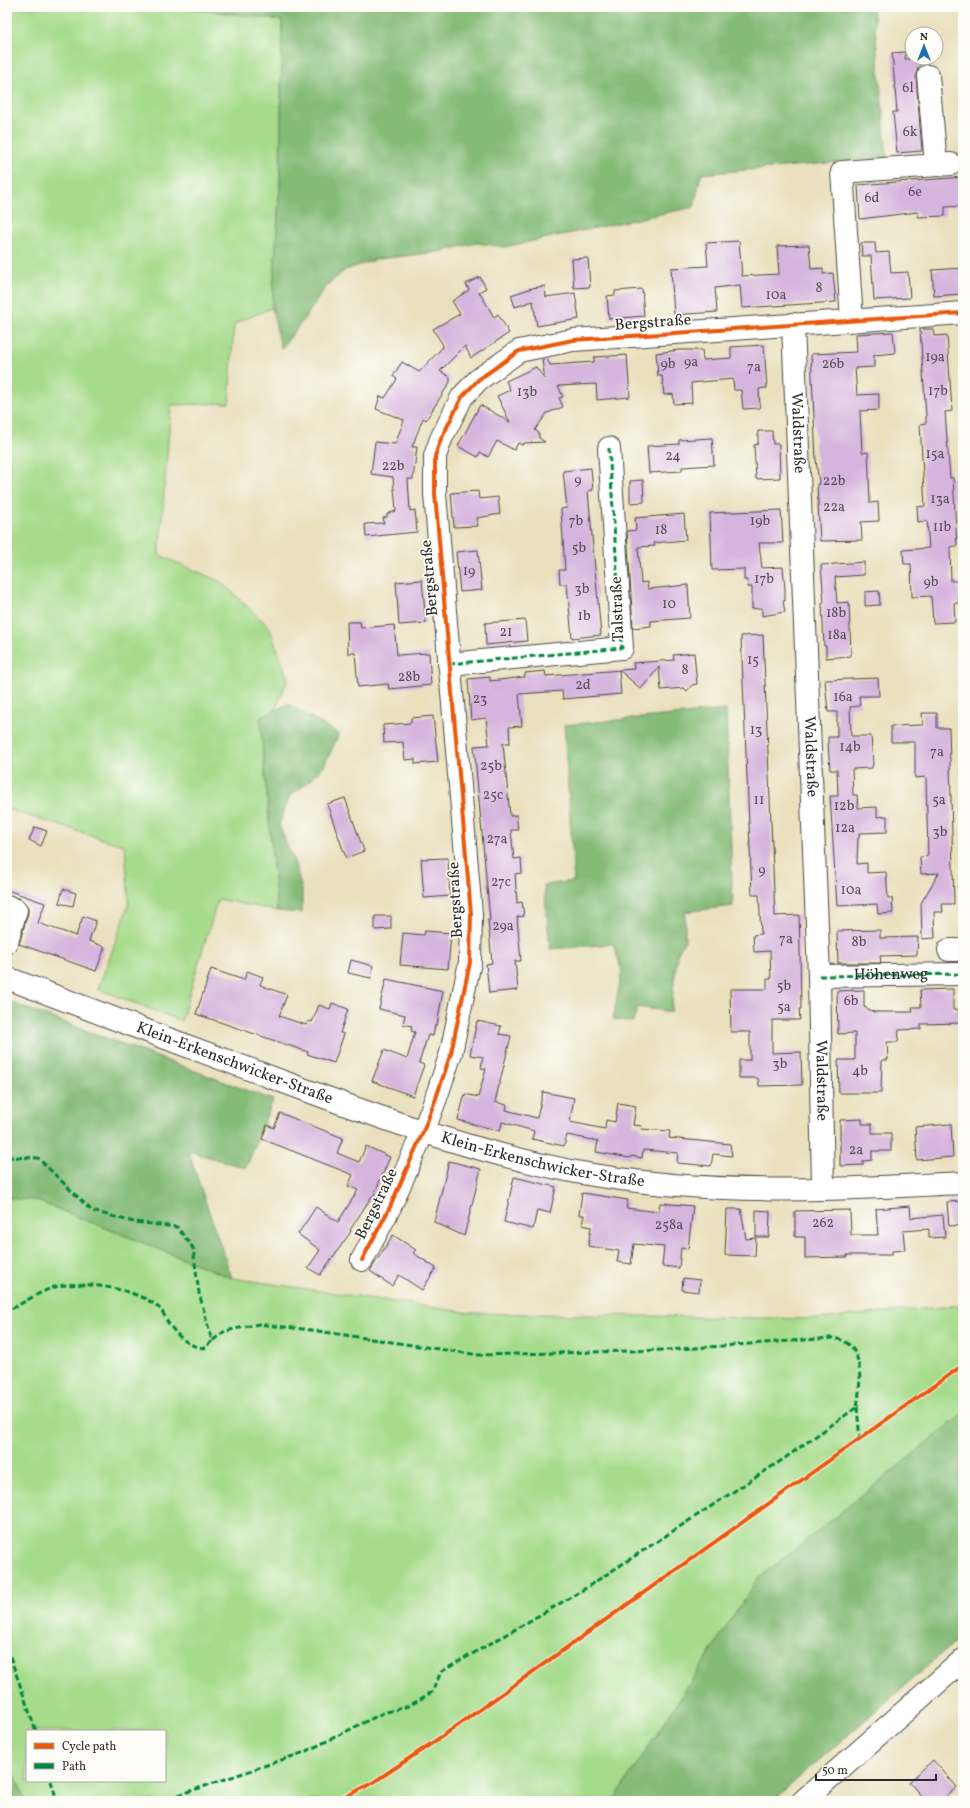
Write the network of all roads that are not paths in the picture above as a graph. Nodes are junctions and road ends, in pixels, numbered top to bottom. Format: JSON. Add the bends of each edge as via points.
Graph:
{"nodes":[{"id":1,"x":928,"y":76,"type":"dead end"},
{"id":2,"x":963,"y":313,"type":"edge"},
{"id":3,"x":852,"y":320,"type":"junction"},
{"id":4,"x":793,"y":324,"type":"junction"},
{"id":5,"x":609,"y":448,"type":"dead end"},
{"id":6,"x":449,"y":664,"type":"junction"},
{"id":7,"x":7,"y":906,"type":"edge"},
{"id":8,"x":7,"y":942,"type":"edge"},
{"id":9,"x":963,"y":974,"type":"edge"},
{"id":10,"x":819,"y":976,"type":"junction"},
{"id":11,"x":7,"y":978,"type":"edge"},
{"id":12,"x":423,"y":1132,"type":"junction"},
{"id":13,"x":963,"y":1183,"type":"edge"},
{"id":14,"x":823,"y":1189,"type":"junction"},
{"id":15,"x":362,"y":1260,"type":"dead end"},
{"id":16,"x":963,"y":1660,"type":"edge"},
{"id":17,"x":804,"y":1801,"type":"edge"}],
"edges":[{"from":1,"to":3,"type":"street","via":[[943,164],[842,172]]},
{"from":2,"to":3,"type":"street","name":"Bergstraße"},
{"from":3,"to":4,"type":"street","name":"Bergstraße"},
{"from":4,"to":6,"type":"street","name":"Bergstraße","via":[[573,340],[519,351],[478,380],[462,397],[435,456],[435,494]]},
{"from":4,"to":10,"type":"street","name":"Waldstraße"},
{"from":5,"to":6,"type":"street","name":"Talstraße","via":[[622,648]]},
{"from":6,"to":12,"type":"street","name":"Bergstraße","via":[[470,914],[470,962],[451,1053]]},
{"from":7,"to":8,"type":"street","via":[[16,910]]},
{"from":9,"to":10,"type":"street","name":"Höhenweg"},
{"from":10,"to":14,"type":"street","name":"Waldstraße"},
{"from":11,"to":12,"type":"street","name":"Klein-Erkenschwicker-Straße"},
{"from":12,"to":14,"type":"street","name":"Klein-Erkenschwicker-Straße","via":[[499,1155],[576,1172],[648,1182],[730,1189]]},
{"from":12,"to":15,"type":"street","name":"Bergstraße","via":[[390,1207]]},
{"from":13,"to":14,"type":"street","name":"Klein-Erkenschwicker-Straße"},
{"from":16,"to":17,"type":"street"}]}
